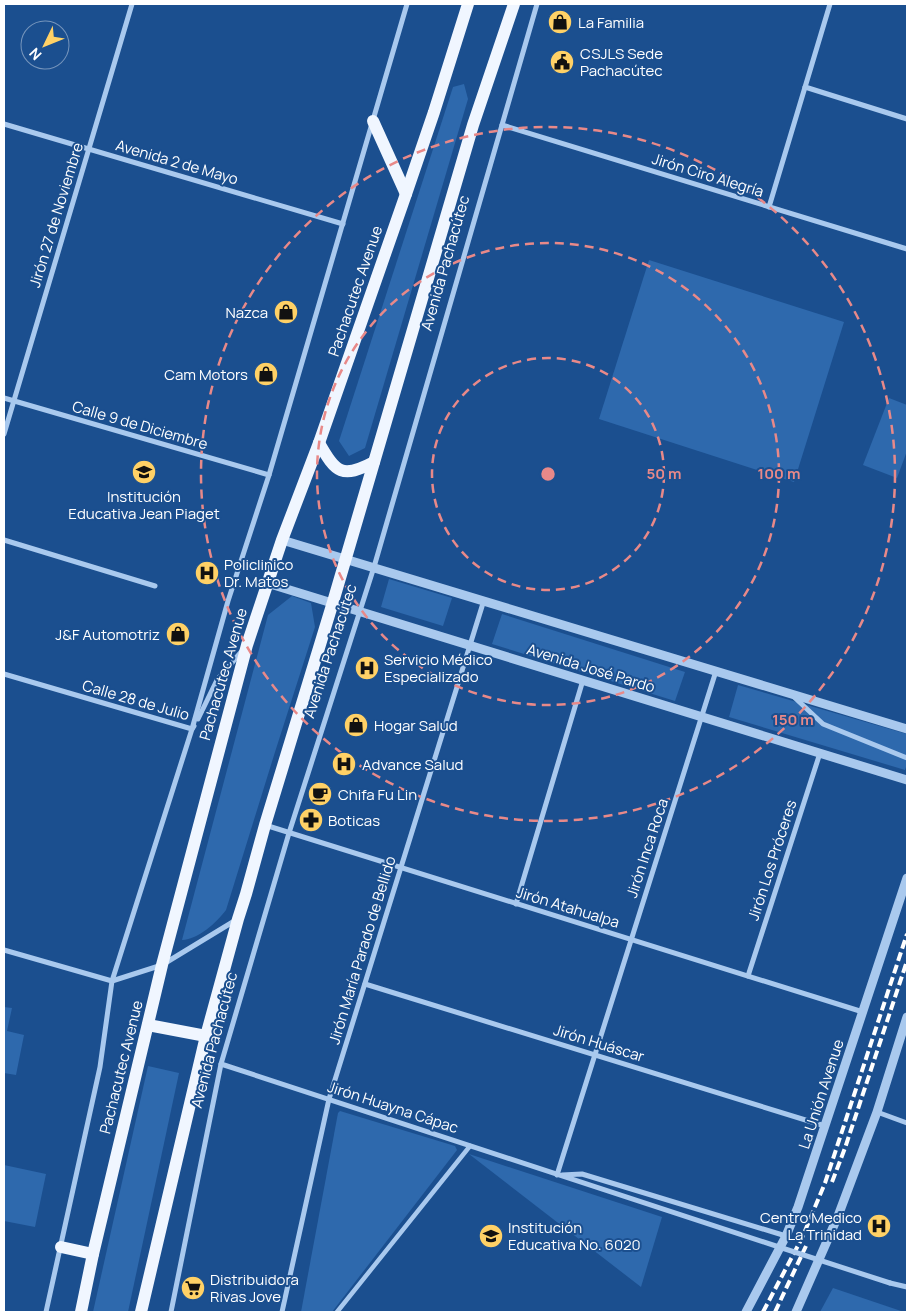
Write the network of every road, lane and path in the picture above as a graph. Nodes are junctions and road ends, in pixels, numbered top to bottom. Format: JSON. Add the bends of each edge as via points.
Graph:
{"nodes":[{"id":1,"x":132,"y":4,"type":"edge"},
{"id":2,"x":407,"y":4,"type":"edge"},
{"id":3,"x":468,"y":4,"type":"edge"},
{"id":4,"x":473,"y":4,"type":"edge"},
{"id":5,"x":506,"y":4,"type":"edge"},
{"id":6,"x":514,"y":4,"type":"edge"},
{"id":7,"x":537,"y":4,"type":"edge"},
{"id":8,"x":830,"y":4,"type":"edge"},
{"id":9,"x":458,"y":40,"type":"junction"},
{"id":10,"x":493,"y":64,"type":"junction"},
{"id":11,"x":805,"y":87,"type":"junction"},
{"id":12,"x":907,"y":119,"type":"edge"},
{"id":13,"x":373,"y":120,"type":"junction"},
{"id":14,"x":4,"y":124,"type":"edge"},
{"id":15,"x":502,"y":125,"type":"junction"},
{"id":16,"x":89,"y":149,"type":"junction"},
{"id":17,"x":406,"y":194,"type":"junction"},
{"id":18,"x":769,"y":207,"type":"junction"},
{"id":19,"x":343,"y":224,"type":"junction"},
{"id":20,"x":907,"y":249,"type":"edge"},
{"id":21,"x":4,"y":398,"type":"edge"},
{"id":22,"x":14,"y":401,"type":"junction"},
{"id":23,"x":4,"y":434,"type":"edge"},
{"id":24,"x":319,"y":444,"type":"junction"},
{"id":25,"x":374,"y":462,"type":"junction"},
{"id":26,"x":269,"y":475,"type":"junction"},
{"id":27,"x":4,"y":540,"type":"edge"},
{"id":28,"x":282,"y":540,"type":"junction"},
{"id":29,"x":345,"y":559,"type":"junction"},
{"id":30,"x":374,"y":567,"type":"junction"},
{"id":31,"x":267,"y":583,"type":"junction"},
{"id":32,"x":155,"y":586,"type":"dead end"},
{"id":33,"x":484,"y":600,"type":"junction"},
{"id":34,"x":334,"y":602,"type":"junction"},
{"id":35,"x":360,"y":611,"type":"junction"},
{"id":36,"x":247,"y":645,"type":"junction"},
{"id":37,"x":471,"y":645,"type":"junction"},
{"id":38,"x":716,"y":671,"type":"junction"},
{"id":39,"x":4,"y":674,"type":"edge"},
{"id":40,"x":583,"y":680,"type":"junction"},
{"id":41,"x":790,"y":694,"type":"junction"},
{"id":42,"x":702,"y":716,"type":"junction"},
{"id":43,"x":192,"y":729,"type":"junction"},
{"id":44,"x":907,"y":729,"type":"edge"},
{"id":45,"x":820,"y":753,"type":"junction"},
{"id":46,"x":907,"y":758,"type":"edge"},
{"id":47,"x":907,"y":780,"type":"edge"},
{"id":48,"x":265,"y":825,"type":"junction"},
{"id":49,"x":289,"y":833,"type":"junction"},
{"id":50,"x":401,"y":868,"type":"junction"},
{"id":51,"x":907,"y":878,"type":"edge"},
{"id":52,"x":516,"y":904,"type":"junction"},
{"id":53,"x":238,"y":919,"type":"junction"},
{"id":54,"x":631,"y":940,"type":"junction"},
{"id":55,"x":4,"y":950,"type":"edge"},
{"id":56,"x":162,"y":966,"type":"junction"},
{"id":57,"x":748,"y":976,"type":"junction"},
{"id":58,"x":112,"y":981,"type":"junction"},
{"id":59,"x":365,"y":984,"type":"junction"},
{"id":60,"x":863,"y":1012,"type":"junction"},
{"id":61,"x":907,"y":1017,"type":"edge"},
{"id":62,"x":148,"y":1025,"type":"junction"},
{"id":63,"x":206,"y":1036,"type":"junction"},
{"id":64,"x":594,"y":1055,"type":"junction"},
{"id":65,"x":221,"y":1064,"type":"junction"},
{"id":66,"x":329,"y":1099,"type":"junction"},
{"id":67,"x":877,"y":1112,"type":"junction"},
{"id":68,"x":907,"y":1123,"type":"edge"},
{"id":69,"x":825,"y":1126,"type":"junction"},
{"id":70,"x":470,"y":1146,"type":"junction"},
{"id":71,"x":557,"y":1175,"type":"junction"},
{"id":72,"x":786,"y":1236,"type":"junction"},
{"id":73,"x":61,"y":1247,"type":"junction"},
{"id":74,"x":93,"y":1254,"type":"junction"},
{"id":75,"x":907,"y":1287,"type":"edge"},
{"id":76,"x":46,"y":1312,"type":"edge"},
{"id":77,"x":81,"y":1312,"type":"edge"},
{"id":78,"x":141,"y":1312,"type":"edge"},
{"id":79,"x":171,"y":1312,"type":"edge"},
{"id":80,"x":282,"y":1312,"type":"edge"},
{"id":81,"x":337,"y":1312,"type":"edge"},
{"id":82,"x":746,"y":1312,"type":"edge"},
{"id":83,"x":796,"y":1312,"type":"edge"}],
"edges":[{"from":1,"to":16,"type":"street","name":"Jirón 27 de Noviembre"},
{"from":2,"to":13,"type":"street"},
{"from":3,"to":9,"type":"main road","name":"Pachacutec Avenue"},
{"from":4,"to":9,"type":"main road"},
{"from":5,"to":10,"type":"main road"},
{"from":6,"to":10,"type":"main road"},
{"from":7,"to":15,"type":"street","name":"Avenida Pachacútec"},
{"from":8,"to":11,"type":"street"},
{"from":9,"to":17,"type":"main road","name":"Pachacutec Avenue"},
{"from":10,"to":25,"type":"main road"},
{"from":11,"to":12,"type":"street"},
{"from":11,"to":18,"type":"street"},
{"from":13,"to":17,"type":"main road"},
{"from":13,"to":19,"type":"street"},
{"from":14,"to":16,"type":"street","name":"Avenida 2 de Mayo"},
{"from":15,"to":18,"type":"street","name":"Jirón Ciro Alegría"},
{"from":15,"to":30,"type":"street","name":"Avenida Pachacútec"},
{"from":16,"to":19,"type":"street","name":"Avenida 2 de Mayo"},
{"from":16,"to":22,"type":"street","name":"Jirón 27 de Noviembre"},
{"from":17,"to":24,"type":"main road","name":"Pachacutec Avenue"},
{"from":18,"to":20,"type":"street","name":"Jirón Ciro Alegría"},
{"from":19,"to":26,"type":"street"},
{"from":21,"to":22,"type":"street","name":"Calle 9 de Diciembre"},
{"from":22,"to":23,"type":"street","name":"Jirón 27 de Noviembre"},
{"from":22,"to":26,"type":"street","name":"Calle 9 de Diciembre"},
{"from":24,"to":25,"type":"main road","via":[[329,461],[345,472],[353,472]]},
{"from":24,"to":28,"type":"main road","name":"Pachacutec Avenue"},
{"from":25,"to":29,"type":"main road"},
{"from":26,"to":43,"type":"street","via":[[228,601]]},
{"from":27,"to":32,"type":"street"},
{"from":28,"to":29,"type":"street"},
{"from":28,"to":31,"type":"main road","name":"Pachacutec Avenue"},
{"from":29,"to":30,"type":"street"},
{"from":29,"to":34,"type":"main road"},
{"from":30,"to":33,"type":"street"},
{"from":30,"to":35,"type":"street","name":"Avenida Pachacútec"},
{"from":31,"to":34,"type":"street","name":"Avenida José Pardo"},
{"from":31,"to":36,"type":"main road","name":"Pachacutec Avenue"},
{"from":33,"to":37,"type":"street","name":"Jirón María Parado de Bellido"},
{"from":33,"to":38,"type":"street"},
{"from":34,"to":35,"type":"street","name":"Avenida José Pardo"},
{"from":34,"to":48,"type":"main road"},
{"from":35,"to":37,"type":"street","name":"Avenida José Pardo"},
{"from":35,"to":49,"type":"street","name":"Avenida Pachacútec"},
{"from":36,"to":43,"type":"street","name":"Calle 28 de Julio","via":[[217,680]]},
{"from":36,"to":56,"type":"main road","name":"Pachacutec Avenue"},
{"from":37,"to":40,"type":"street","name":"Avenida José Pardo"},
{"from":37,"to":50,"type":"street","name":"Jirón María Parado de Bellido"},
{"from":38,"to":41,"type":"street"},
{"from":38,"to":42,"type":"street","name":"Jirón Inca Roca"},
{"from":39,"to":43,"type":"street","name":"Calle 28 de Julio"},
{"from":40,"to":42,"type":"street","name":"Avenida José Pardo"},
{"from":40,"to":52,"type":"street"},
{"from":41,"to":44,"type":"street"},
{"from":41,"to":46,"type":"street","via":[[823,724]]},
{"from":42,"to":45,"type":"street","name":"Avenida José Pardo"},
{"from":42,"to":54,"type":"street","name":"Jirón Inca Roca"},
{"from":43,"to":58,"type":"street"},
{"from":45,"to":47,"type":"street","name":"Avenida José Pardo"},
{"from":45,"to":57,"type":"street","name":"Jirón Los Próceres"},
{"from":48,"to":49,"type":"street","name":"Jirón Atahualpa"},
{"from":48,"to":53,"type":"main road"},
{"from":49,"to":50,"type":"street","name":"Jirón Atahualpa"},
{"from":49,"to":65,"type":"street","name":"Avenida Pachacútec"},
{"from":50,"to":52,"type":"street","name":"Jirón Atahualpa"},
{"from":50,"to":59,"type":"street","name":"Jirón María Parado de Bellido"},
{"from":51,"to":60,"type":"street","name":"La Unión Avenue"},
{"from":52,"to":54,"type":"street","name":"Jirón Atahualpa"},
{"from":53,"to":56,"type":"street"},
{"from":53,"to":63,"type":"main road"},
{"from":54,"to":57,"type":"street","name":"Jirón Atahualpa"},
{"from":54,"to":64,"type":"street","name":"Jirón Inca Roca"},
{"from":55,"to":58,"type":"street"},
{"from":56,"to":58,"type":"street"},
{"from":56,"to":62,"type":"main road","name":"Pachacutec Avenue"},
{"from":57,"to":60,"type":"street","name":"Jirón Atahualpa"},
{"from":58,"to":73,"type":"street","via":[[100,1067]]},
{"from":59,"to":64,"type":"street","name":"Jirón Huáscar"},
{"from":59,"to":66,"type":"street","name":"Jirón María Parado de Bellido"},
{"from":60,"to":69,"type":"street","name":"La Unión Avenue"},
{"from":61,"to":67,"type":"street"},
{"from":62,"to":63,"type":"main road"},
{"from":62,"to":74,"type":"main road","name":"Pachacutec Avenue"},
{"from":63,"to":78,"type":"main road"},
{"from":64,"to":69,"type":"street","name":"Jirón Huáscar"},
{"from":64,"to":71,"type":"street","name":"Jirón Inca Roca"},
{"from":65,"to":66,"type":"street","name":"Jirón Huayna Cápac"},
{"from":65,"to":79,"type":"street","name":"Avenida Pachacútec"},
{"from":66,"to":70,"type":"street","name":"Jirón Huayna Cápac"},
{"from":66,"to":80,"type":"street","name":"Jirón María Parado de Bellido"},
{"from":67,"to":68,"type":"street"},
{"from":67,"to":83,"type":"street","via":[[832,1231]]},
{"from":69,"to":72,"type":"street","name":"La Unión Avenue"},
{"from":70,"to":71,"type":"street","name":"Jirón Huayna Cápac"},
{"from":70,"to":81,"type":"street"},
{"from":71,"to":72,"type":"street","name":"Jirón Huayna Cápac","via":[[582,1174]]},
{"from":71,"to":75,"type":"street","name":"Jirón Huayna Cápac","bridge":true},
{"from":72,"to":82,"type":"street","name":"La Unión Avenue"},
{"from":73,"to":74,"type":"main road"},
{"from":73,"to":76,"type":"street"},
{"from":74,"to":77,"type":"main road","name":"Pachacutec Avenue"}]}
